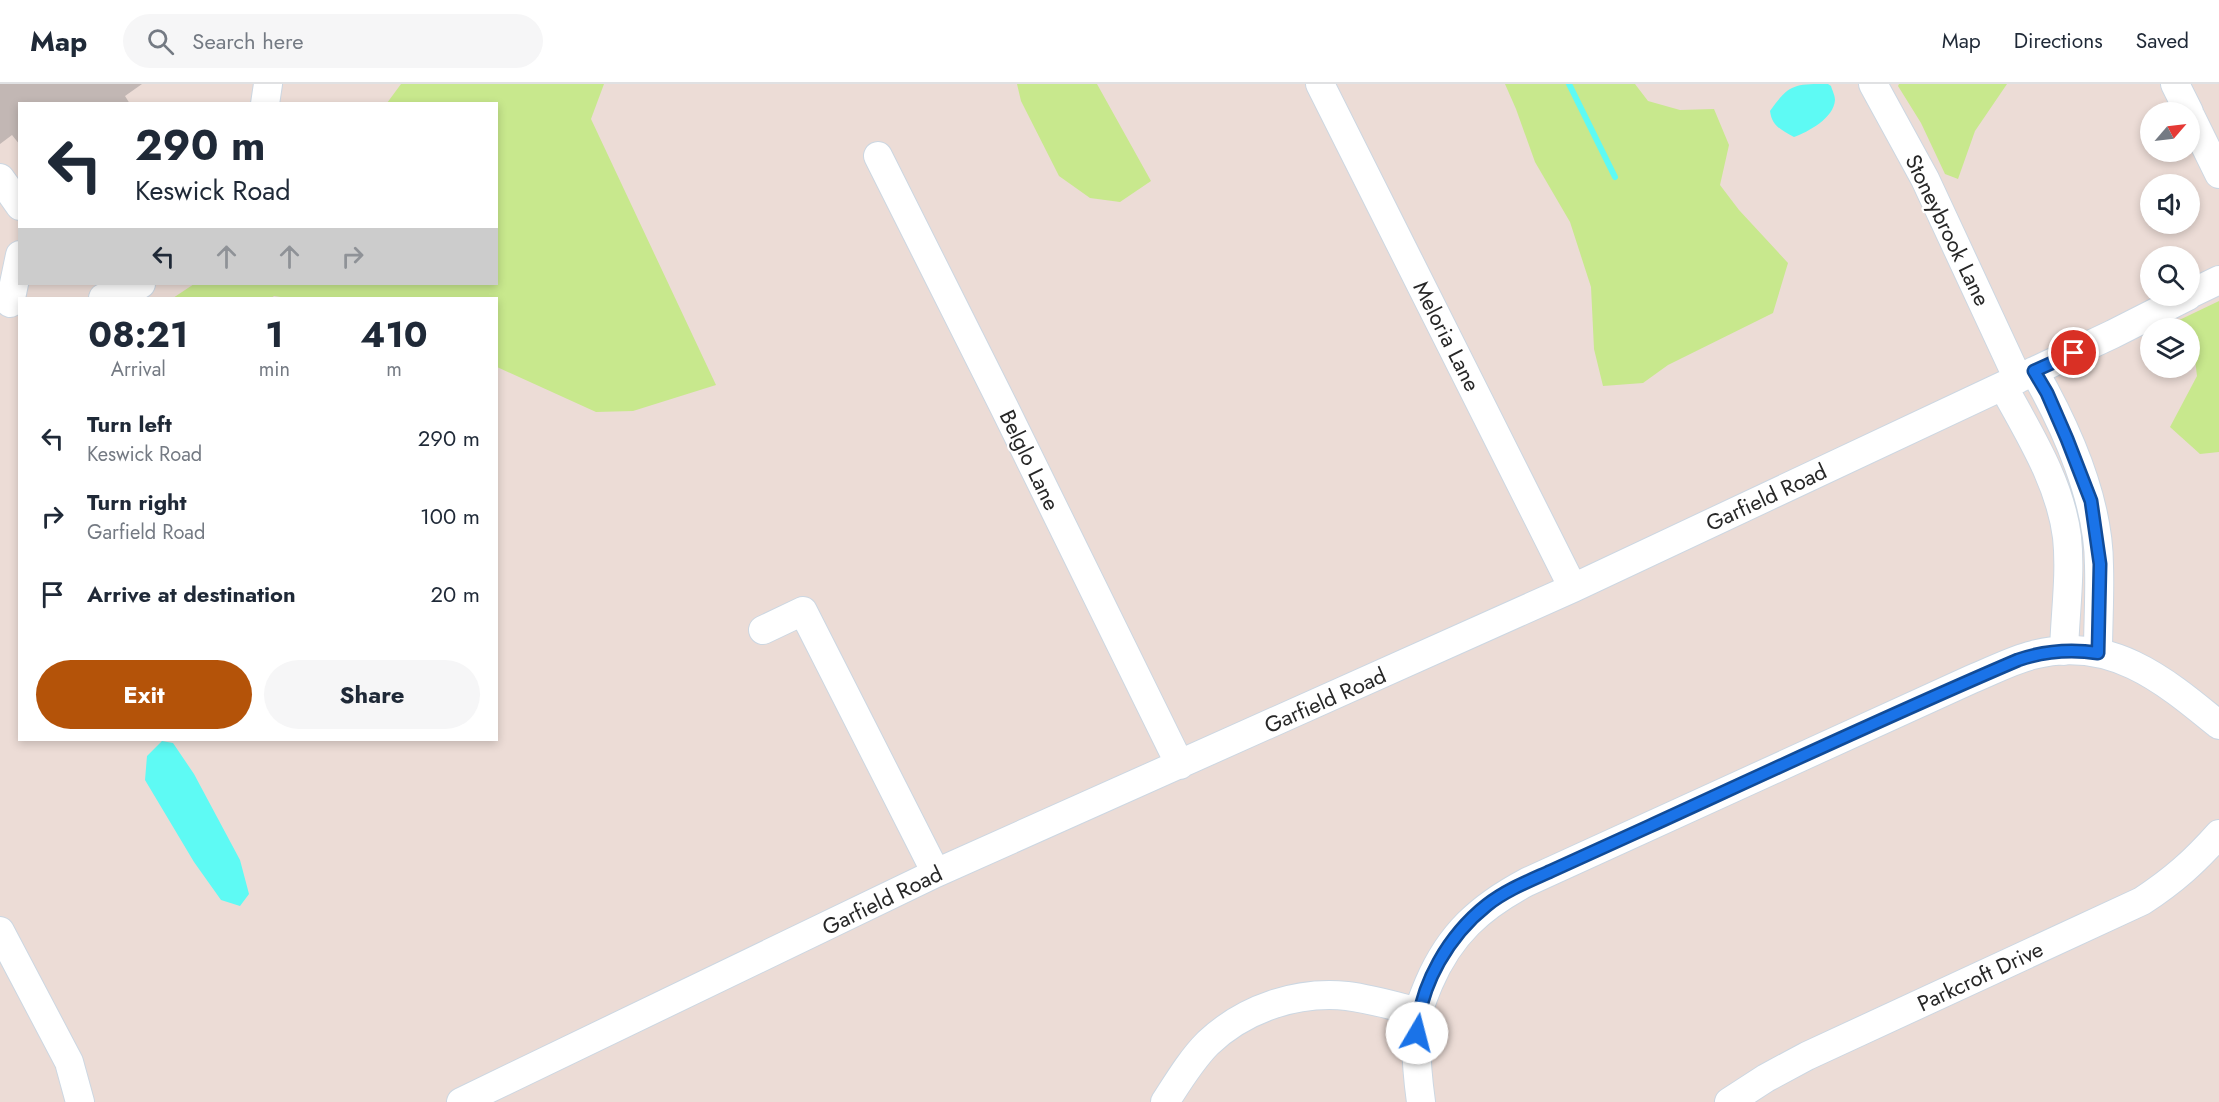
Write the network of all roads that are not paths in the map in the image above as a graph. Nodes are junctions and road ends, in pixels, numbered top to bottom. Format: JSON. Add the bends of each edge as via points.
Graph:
{"nodes":[{"id":1,"x":268,"y":84,"type":"edge"},
{"id":2,"x":1320,"y":84,"type":"edge"},
{"id":3,"x":1873,"y":84,"type":"edge"},
{"id":4,"x":2175,"y":84,"type":"edge"},
{"id":5,"x":265,"y":102,"type":"edge"},
{"id":6,"x":2183,"y":102,"type":"edge"},
{"id":7,"x":2200,"y":136,"type":"edge"},
{"id":8,"x":878,"y":156,"type":"dead end"},
{"id":9,"x":2219,"y":174,"type":"edge"},
{"id":10,"x":0,"y":178,"type":"edge"},
{"id":11,"x":18,"y":203,"type":"edge"},
{"id":12,"x":18,"y":265,"type":"edge"},
{"id":13,"x":2219,"y":279,"type":"edge"},
{"id":14,"x":138,"y":285,"type":"edge"},
{"id":15,"x":2200,"y":289,"type":"edge"},
{"id":16,"x":106,"y":297,"type":"edge"},
{"id":17,"x":10,"y":303,"type":"edge"},
{"id":18,"x":2167,"y":306,"type":"edge"},
{"id":19,"x":2018,"y":379,"type":"junction"},
{"id":20,"x":1573,"y":588,"type":"junction"},
{"id":21,"x":763,"y":630,"type":"dead end"},
{"id":22,"x":2081,"y":652,"type":"junction"},
{"id":23,"x":2219,"y":725,"type":"edge"},
{"id":24,"x":1180,"y":765,"type":"junction"},
{"id":25,"x":2219,"y":834,"type":"edge"},
{"id":26,"x":936,"y":873,"type":"junction"},
{"id":27,"x":0,"y":931,"type":"edge"},
{"id":28,"x":1418,"y":1012,"type":"junction"},
{"id":29,"x":495,"y":1095,"type":"edge"},
{"id":30,"x":465,"y":1101,"type":"edge"},
{"id":31,"x":80,"y":1102,"type":"edge"},
{"id":32,"x":1165,"y":1102,"type":"edge"},
{"id":33,"x":1421,"y":1102,"type":"edge"},
{"id":34,"x":1729,"y":1102,"type":"edge"}],
"edges":[{"from":1,"to":5,"type":"street"},
{"from":2,"to":20,"type":"street","name":"Meloria Lane"},
{"from":3,"to":19,"type":"street","name":"Stoneybrook Lane","via":[[1925,178]]},
{"from":4,"to":6,"type":"street"},
{"from":7,"to":9,"type":"street"},
{"from":8,"to":24,"type":"street","name":"Belglo Lane"},
{"from":10,"to":11,"type":"street"},
{"from":12,"to":17,"type":"street"},
{"from":13,"to":15,"type":"street","name":"Garfield Road"},
{"from":14,"to":16,"type":"street"},
{"from":18,"to":19,"type":"street","name":"Garfield Road"},
{"from":19,"to":20,"type":"street","name":"Garfield Road"},
{"from":19,"to":22,"type":"street","name":"Stoneybrook Lane","via":[[2059,420],[2091,501],[2100,564]]},
{"from":20,"to":24,"type":"street","name":"Garfield Road"},
{"from":21,"to":26,"type":"street","via":[[803,611]]},
{"from":22,"to":23,"type":"street","via":[[2120,658],[2151,672]]},
{"from":22,"to":28,"type":"street","via":[[2026,657],[1972,679],[1503,895],[1487,905],[1455,938],[1436,967]]},
{"from":24,"to":26,"type":"street","name":"Garfield Road"},
{"from":25,"to":34,"type":"street","name":"Parkcroft Drive","via":[[2173,881],[2142,901],[1807,1056]]},
{"from":26,"to":29,"type":"street","name":"Garfield Road"},
{"from":27,"to":31,"type":"street","via":[[69,1062]]},
{"from":28,"to":32,"type":"street","via":[[1347,996],[1311,996],[1274,1004],[1247,1015],[1208,1043]]},
{"from":28,"to":33,"type":"street","via":[[1416,1053]]},
{"from":29,"to":30,"type":"street","name":"Garfield Road"}]}
